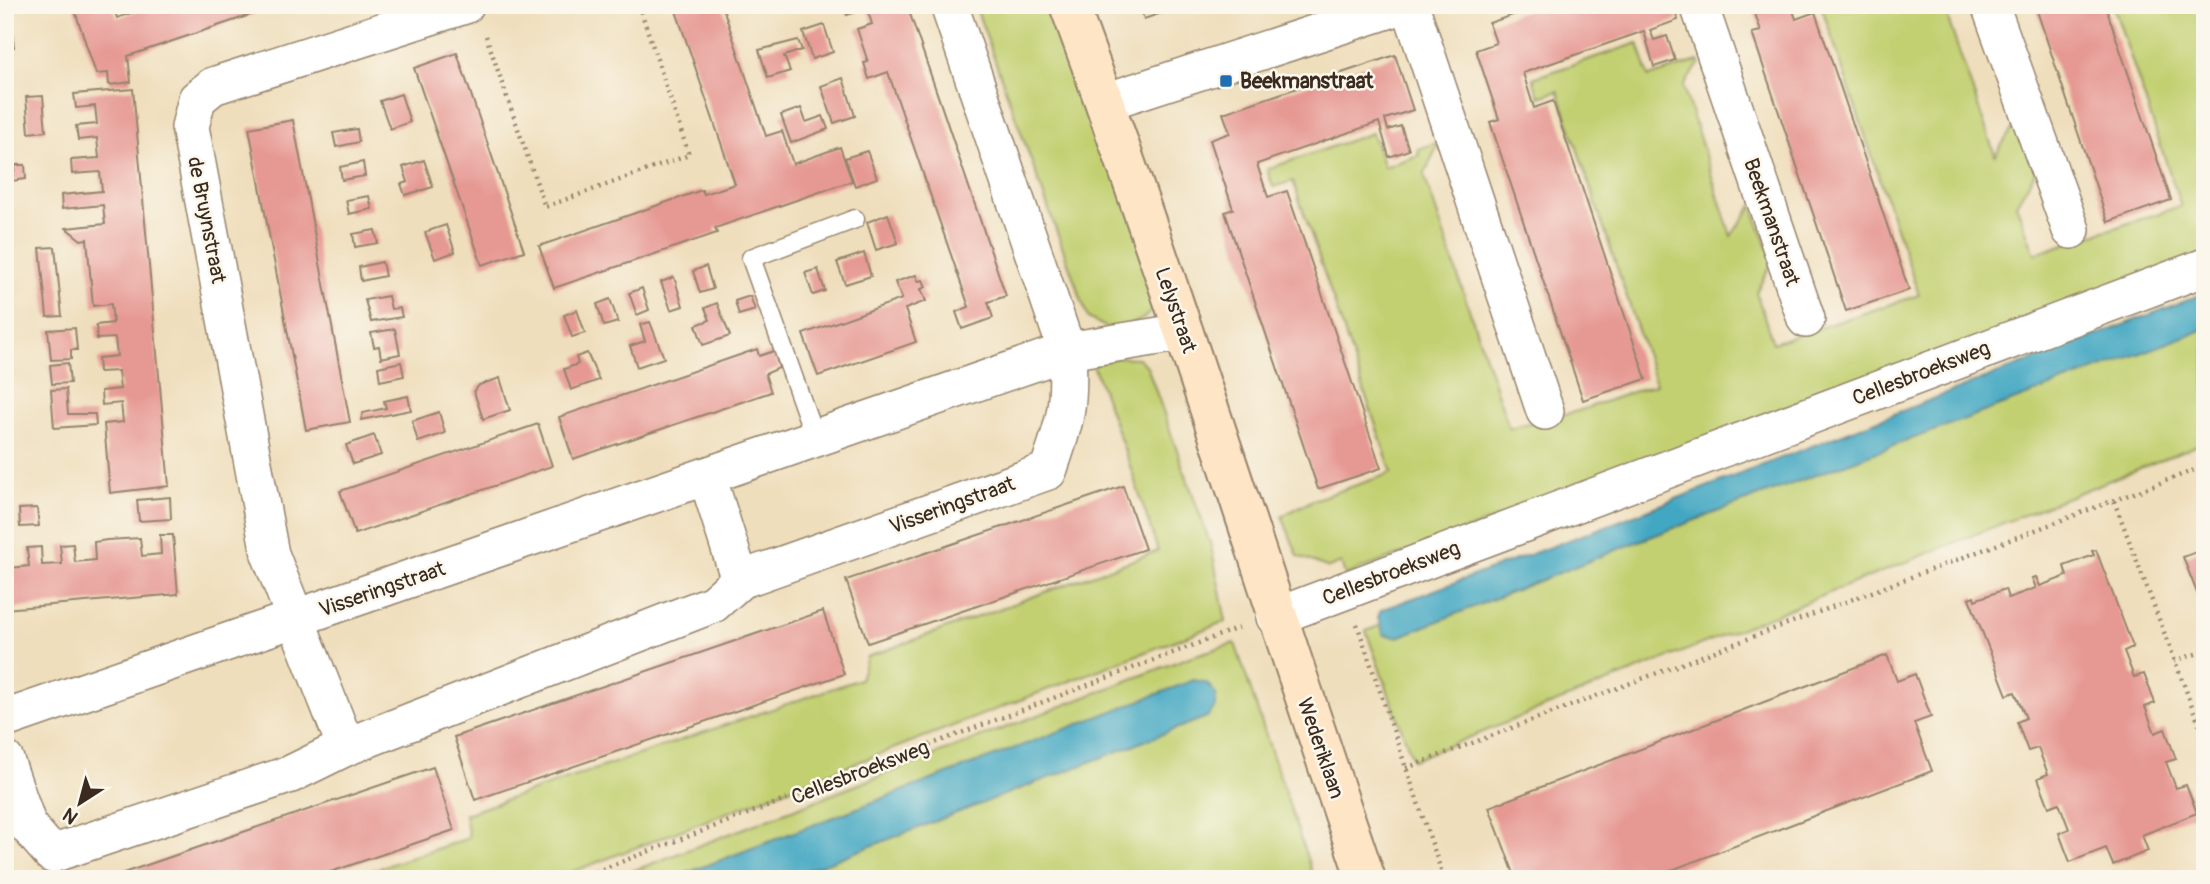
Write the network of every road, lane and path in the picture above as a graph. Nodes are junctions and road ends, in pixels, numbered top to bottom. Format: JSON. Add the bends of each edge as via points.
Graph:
{"nodes":[{"id":1,"x":639,"y":5,"type":"edge"},
{"id":2,"x":949,"y":5,"type":"edge"},
{"id":3,"x":1069,"y":5,"type":"edge"},
{"id":4,"x":1403,"y":5,"type":"edge"},
{"id":5,"x":1410,"y":5,"type":"edge"},
{"id":6,"x":1699,"y":5,"type":"edge"},
{"id":7,"x":1990,"y":5,"type":"edge"},
{"id":8,"x":474,"y":18,"type":"edge"},
{"id":9,"x":1105,"y":102,"type":"junction"},
{"id":10,"x":855,"y":219,"type":"dead end"},
{"id":11,"x":2071,"y":230,"type":"dead end"},
{"id":12,"x":2205,"y":267,"type":"edge"},
{"id":13,"x":1805,"y":319,"type":"dead end"},
{"id":14,"x":1184,"y":332,"type":"junction"},
{"id":15,"x":1067,"y":351,"type":"junction"},
{"id":16,"x":1545,"y":411,"type":"dead end"},
{"id":17,"x":815,"y":438,"type":"junction"},
{"id":18,"x":2205,"y":466,"type":"edge"},
{"id":19,"x":706,"y":476,"type":"junction"},
{"id":20,"x":2114,"y":501,"type":"junction"},
{"id":21,"x":740,"y":580,"type":"junction"},
{"id":22,"x":1346,"y":590,"type":"junction"},
{"id":23,"x":1275,"y":617,"type":"junction"},
{"id":24,"x":296,"y":619,"type":"junction"},
{"id":25,"x":2205,"y":651,"type":"edge"},
{"id":26,"x":2175,"y":661,"type":"junction"},
{"id":27,"x":5,"y":719,"type":"edge"},
{"id":28,"x":2205,"y":740,"type":"edge"},
{"id":29,"x":346,"y":747,"type":"junction"},
{"id":30,"x":5,"y":760,"type":"edge"},
{"id":31,"x":1406,"y":768,"type":"junction"},
{"id":32,"x":576,"y":879,"type":"edge"},
{"id":33,"x":1367,"y":879,"type":"edge"},
{"id":34,"x":1444,"y":879,"type":"edge"}],
"edges":[{"from":1,"to":8,"type":"path","via":[[689,155],[545,206]]},
{"from":2,"to":15,"type":"street"},
{"from":3,"to":9,"type":"street","name":"Lelystraat"},
{"from":4,"to":9,"type":"street"},
{"from":5,"to":16,"type":"street"},
{"from":6,"to":13,"type":"street","name":"Beekmanstraat"},
{"from":7,"to":11,"type":"street"},
{"from":8,"to":24,"type":"street","name":"de Bruynstraat","via":[[212,86],[197,99],[190,127],[270,554]]},
{"from":9,"to":14,"type":"street","name":"Lelystraat"},
{"from":10,"to":17,"type":"lane","via":[[751,258]]},
{"from":12,"to":22,"type":"street","name":"Cellesbroeksweg"},
{"from":14,"to":15,"type":"street","name":"Visseringstraat"},
{"from":14,"to":23,"type":"street","name":"Lelystraat"},
{"from":15,"to":17,"type":"street","name":"Visseringstraat"},
{"from":15,"to":21,"type":"street","name":"Visseringstraat","via":[[1070,399],[1048,471]]},
{"from":17,"to":19,"type":"street","name":"Visseringstraat"},
{"from":18,"to":20,"type":"path"},
{"from":19,"to":21,"type":"street"},
{"from":19,"to":24,"type":"street","name":"Visseringstraat"},
{"from":20,"to":26,"type":"path"},
{"from":20,"to":31,"type":"path"},
{"from":21,"to":29,"type":"street","name":"Visseringstraat","via":[[713,604]]},
{"from":22,"to":23,"type":"street","name":"Cellesbroeksweg"},
{"from":22,"to":31,"type":"path"},
{"from":23,"to":32,"type":"path","name":"Cellesbroeksweg"},
{"from":23,"to":33,"type":"street","name":"Wederiklaan"},
{"from":24,"to":27,"type":"street","name":"Visseringstraat"},
{"from":24,"to":29,"type":"street","name":"Visseringstraat"},
{"from":25,"to":26,"type":"path"},
{"from":26,"to":28,"type":"path"},
{"from":29,"to":30,"type":"street","name":"Visseringstraat","via":[[290,774],[52,854],[29,826]]},
{"from":31,"to":34,"type":"path"}]}
